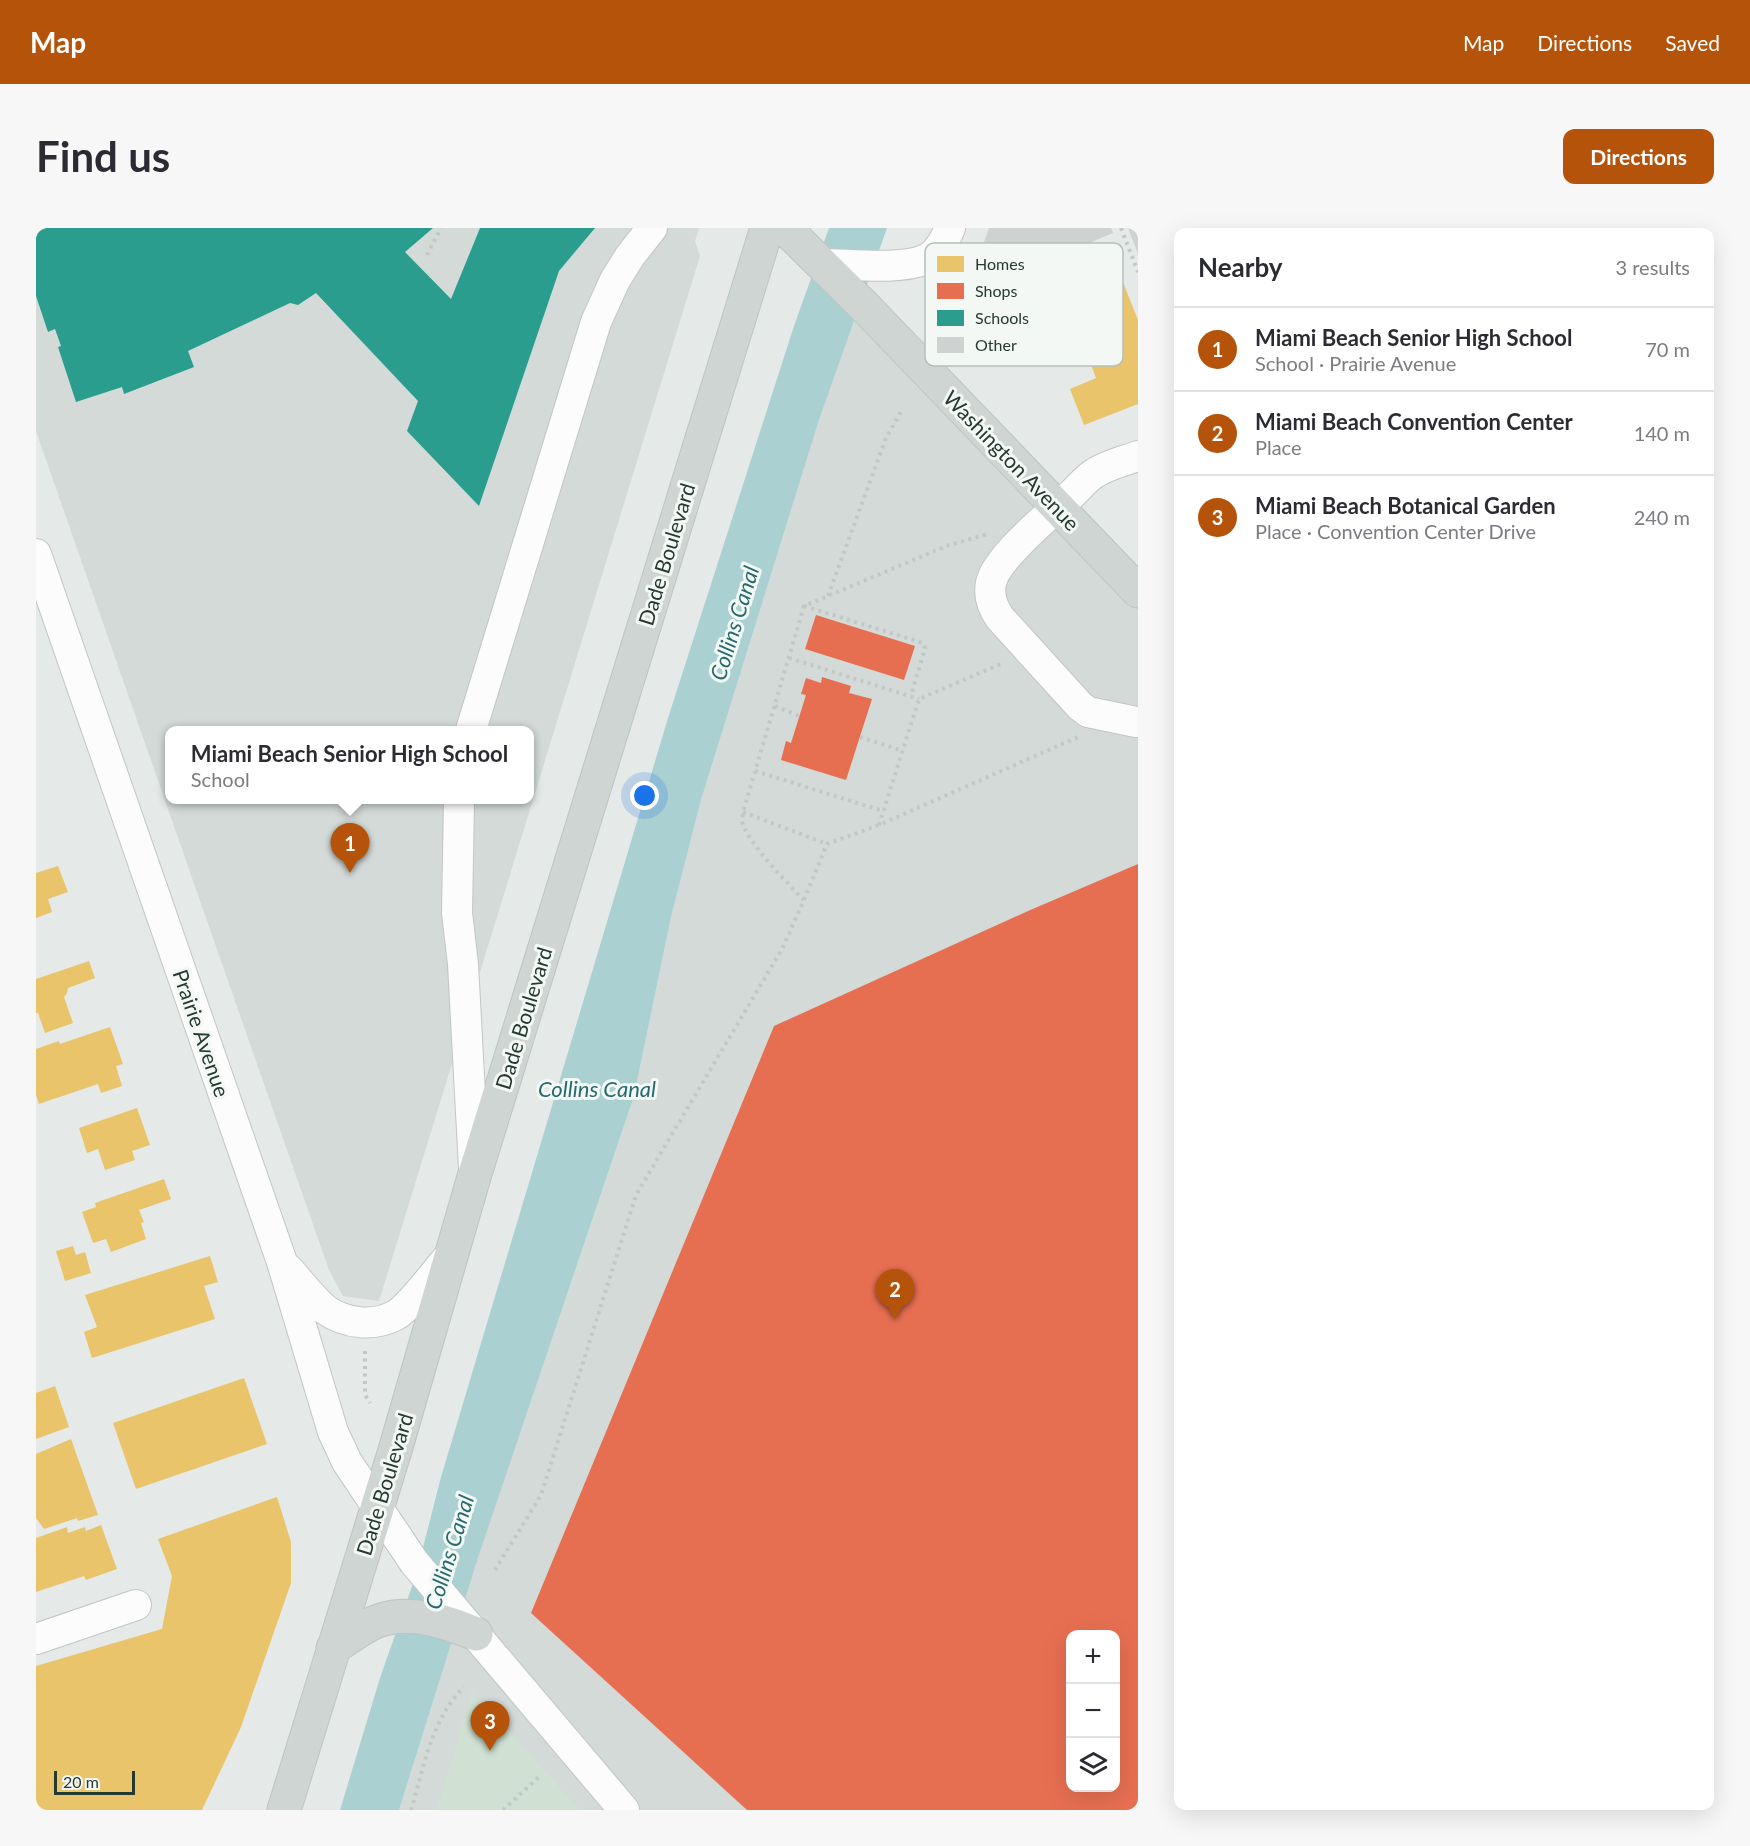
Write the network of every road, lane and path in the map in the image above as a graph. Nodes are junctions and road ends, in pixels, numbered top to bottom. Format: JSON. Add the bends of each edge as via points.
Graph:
{"nodes":[{"id":1,"x":441,"y":228,"type":"edge"},
{"id":2,"x":652,"y":228,"type":"edge"},
{"id":3,"x":767,"y":228,"type":"edge"},
{"id":4,"x":785,"y":228,"type":"edge"},
{"id":5,"x":950,"y":228,"type":"edge"},
{"id":6,"x":1121,"y":228,"type":"edge"},
{"id":7,"x":942,"y":243,"type":"edge"},
{"id":8,"x":427,"y":255,"type":"dead end"},
{"id":9,"x":925,"y":260,"type":"edge"},
{"id":10,"x":819,"y":261,"type":"junction"},
{"id":11,"x":1138,"y":272,"type":"edge"},
{"id":12,"x":902,"y":410,"type":"dead end"},
{"id":13,"x":1138,"y":456,"type":"edge"},
{"id":14,"x":1058,"y":507,"type":"junction"},
{"id":15,"x":992,"y":533,"type":"dead end"},
{"id":16,"x":36,"y":554,"type":"edge"},
{"id":17,"x":1138,"y":591,"type":"edge"},
{"id":18,"x":828,"y":596,"type":"junction"},
{"id":19,"x":804,"y":606,"type":"junction"},
{"id":20,"x":789,"y":658,"type":"junction"},
{"id":21,"x":1010,"y":660,"type":"dead end"},
{"id":22,"x":911,"y":696,"type":"junction"},
{"id":23,"x":919,"y":699,"type":"junction"},
{"id":24,"x":775,"y":706,"type":"junction"},
{"id":25,"x":799,"y":716,"type":"dead end"},
{"id":26,"x":1136,"y":722,"type":"dead end"},
{"id":27,"x":472,"y":726,"type":"edge"},
{"id":28,"x":1082,"y":736,"type":"dead end"},
{"id":29,"x":860,"y":737,"type":"dead end"},
{"id":30,"x":903,"y":751,"type":"junction"},
{"id":31,"x":755,"y":771,"type":"junction"},
{"id":32,"x":459,"y":804,"type":"edge"},
{"id":33,"x":884,"y":811,"type":"junction"},
{"id":34,"x":743,"y":812,"type":"junction"},
{"id":35,"x":879,"y":825,"type":"junction"},
{"id":36,"x":827,"y":844,"type":"junction"},
{"id":37,"x":804,"y":900,"type":"junction"},
{"id":38,"x":474,"y":1177,"type":"junction"},
{"id":39,"x":452,"y":1253,"type":"junction"},
{"id":40,"x":282,"y":1262,"type":"junction"},
{"id":41,"x":365,"y":1347,"type":"dead end"},
{"id":42,"x":365,"y":1395,"type":"junction"},
{"id":43,"x":363,"y":1401,"type":"dead end"},
{"id":44,"x":370,"y":1403,"type":"dead end"},
{"id":45,"x":376,"y":1508,"type":"junction"},
{"id":46,"x":495,"y":1570,"type":"dead end"},
{"id":47,"x":136,"y":1605,"type":"dead end"},
{"id":48,"x":467,"y":1627,"type":"junction"},
{"id":49,"x":36,"y":1639,"type":"edge"},
{"id":50,"x":333,"y":1648,"type":"junction"},
{"id":51,"x":464,"y":1687,"type":"dead end"},
{"id":52,"x":540,"y":1776,"type":"dead end"},
{"id":53,"x":284,"y":1810,"type":"edge"},
{"id":54,"x":411,"y":1810,"type":"edge"},
{"id":55,"x":503,"y":1810,"type":"edge"},
{"id":56,"x":624,"y":1810,"type":"edge"}],
"edges":[{"from":1,"to":8,"type":"path"},
{"from":2,"to":27,"type":"street","via":[[615,280],[596,322]]},
{"from":3,"to":38,"type":"main road","name":"Dade Boulevard"},
{"from":4,"to":10,"type":"main road","name":"Washington Avenue"},
{"from":5,"to":7,"type":"street"},
{"from":6,"to":11,"type":"path"},
{"from":9,"to":10,"type":"street","via":[[883,265]]},
{"from":10,"to":14,"type":"main road","name":"Washington Avenue"},
{"from":12,"to":18,"type":"path","via":[[886,438]]},
{"from":13,"to":14,"type":"street","via":[[1094,473]]},
{"from":14,"to":17,"type":"main road","name":"Washington Avenue"},
{"from":14,"to":26,"type":"street","via":[[996,571],[991,583],[993,608],[1080,706],[1089,712]]},
{"from":15,"to":18,"type":"path","via":[[949,544]]},
{"from":16,"to":40,"type":"street","name":"Prairie Avenue"},
{"from":18,"to":19,"type":"path"},
{"from":19,"to":20,"type":"path"},
{"from":19,"to":22,"type":"path","via":[[923,643],[926,648]]},
{"from":20,"to":22,"type":"path"},
{"from":20,"to":24,"type":"path"},
{"from":21,"to":23,"type":"path"},
{"from":22,"to":23,"type":"path"},
{"from":23,"to":30,"type":"path"},
{"from":24,"to":25,"type":"path"},
{"from":24,"to":31,"type":"path"},
{"from":28,"to":35,"type":"path"},
{"from":29,"to":30,"type":"path"},
{"from":30,"to":33,"type":"path"},
{"from":31,"to":33,"type":"path"},
{"from":31,"to":34,"type":"path"},
{"from":32,"to":38,"type":"street","via":[[457,913]]},
{"from":33,"to":35,"type":"path"},
{"from":34,"to":36,"type":"path"},
{"from":34,"to":37,"type":"path","via":[[742,822],[750,838]]},
{"from":35,"to":36,"type":"path"},
{"from":36,"to":37,"type":"path"},
{"from":37,"to":46,"type":"path","via":[[782,949],[636,1196],[541,1495]]},
{"from":38,"to":39,"type":"main road","name":"Dade Boulevard"},
{"from":39,"to":40,"type":"street","via":[[397,1314],[376,1323],[339,1318],[324,1308]]},
{"from":39,"to":45,"type":"main road","name":"Dade Boulevard"},
{"from":40,"to":45,"type":"street","name":"Prairie Avenue","via":[[333,1432]]},
{"from":41,"to":42,"type":"path"},
{"from":42,"to":43,"type":"path"},
{"from":42,"to":44,"type":"path"},
{"from":45,"to":48,"type":"street","name":"Prairie Avenue"},
{"from":45,"to":50,"type":"main road","name":"Dade Boulevard"},
{"from":47,"to":49,"type":"street"},
{"from":48,"to":50,"type":"main road","via":[[416,1616],[392,1618],[371,1624]]},
{"from":48,"to":56,"type":"street","name":"Prairie Avenue"},
{"from":50,"to":53,"type":"main road","name":"Dade Boulevard"},
{"from":51,"to":54,"type":"path","via":[[450,1702],[436,1729]]},
{"from":52,"to":55,"type":"path"}]}
